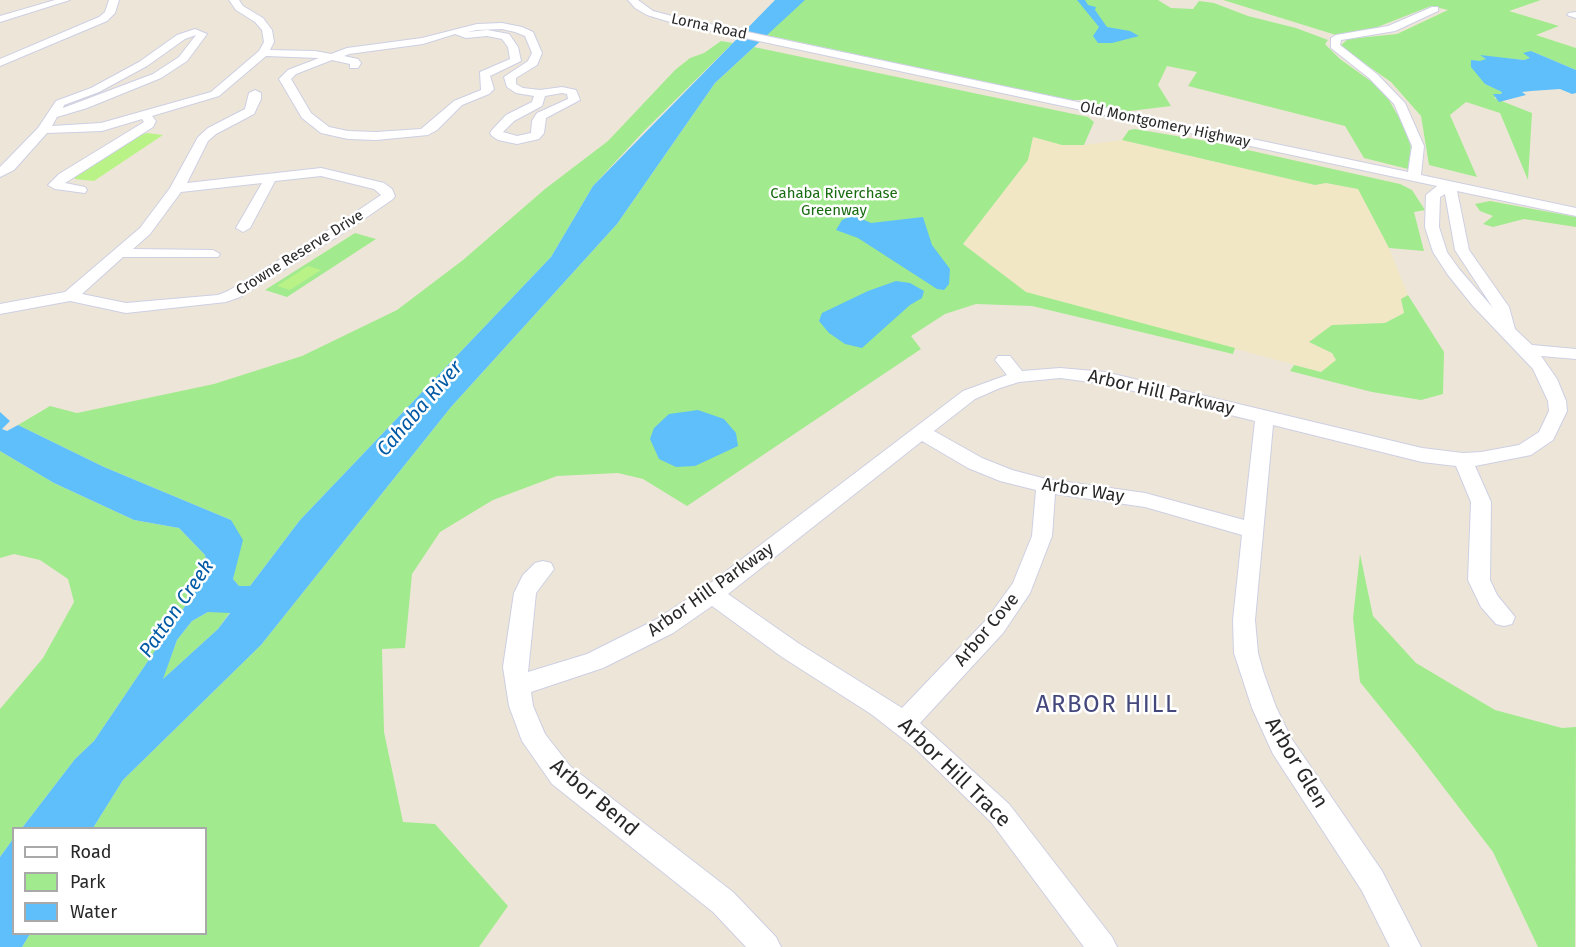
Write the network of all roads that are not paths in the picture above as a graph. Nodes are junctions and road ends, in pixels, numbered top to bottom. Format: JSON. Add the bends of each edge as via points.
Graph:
{"nodes":[{"id":1,"x":65,"y":0,"type":"edge"},
{"id":2,"x":114,"y":0,"type":"edge"},
{"id":3,"x":234,"y":0,"type":"edge"},
{"id":4,"x":633,"y":0,"type":"edge"},
{"id":5,"x":1435,"y":9,"type":"dead end"},
{"id":6,"x":0,"y":19,"type":"edge"},
{"id":7,"x":455,"y":32,"type":"junction"},
{"id":8,"x":755,"y":38,"type":"joint"},
{"id":9,"x":261,"y":55,"type":"junction"},
{"id":10,"x":326,"y":57,"type":"junction"},
{"id":11,"x":0,"y":63,"type":"edge"},
{"id":12,"x":311,"y":63,"type":"junction"},
{"id":13,"x":348,"y":69,"type":"dead end"},
{"id":14,"x":331,"y":70,"type":"dead end"},
{"id":15,"x":237,"y":74,"type":"junction"},
{"id":16,"x":540,"y":93,"type":"junction"},
{"id":17,"x":55,"y":114,"type":"junction"},
{"id":18,"x":144,"y":116,"type":"junction"},
{"id":19,"x":43,"y":130,"type":"junction"},
{"id":20,"x":1374,"y":169,"type":"junction"},
{"id":21,"x":0,"y":173,"type":"edge"},
{"id":22,"x":1414,"y":177,"type":"junction"},
{"id":23,"x":269,"y":179,"type":"junction"},
{"id":24,"x":1449,"y":185,"type":"junction"},
{"id":25,"x":177,"y":188,"type":"junction"},
{"id":26,"x":80,"y":190,"type":"dead end"},
{"id":27,"x":1433,"y":195,"type":"junction"},
{"id":28,"x":1511,"y":198,"type":"junction"},
{"id":29,"x":1455,"y":207,"type":"junction"},
{"id":30,"x":1576,"y":212,"type":"edge"},
{"id":31,"x":243,"y":228,"type":"dead end"},
{"id":32,"x":119,"y":252,"type":"junction"},
{"id":33,"x":213,"y":254,"type":"dead end"},
{"id":34,"x":70,"y":296,"type":"junction"},
{"id":35,"x":0,"y":309,"type":"edge"},
{"id":36,"x":1507,"y":330,"type":"junction"},
{"id":37,"x":1527,"y":350,"type":"junction"},
{"id":38,"x":1576,"y":354,"type":"edge"},
{"id":39,"x":1004,"y":360,"type":"dead end"},
{"id":40,"x":1018,"y":376,"type":"junction"},
{"id":41,"x":1265,"y":417,"type":"junction"},
{"id":42,"x":921,"y":432,"type":"junction"},
{"id":43,"x":1463,"y":460,"type":"junction"},
{"id":44,"x":1046,"y":486,"type":"junction"},
{"id":45,"x":1253,"y":530,"type":"junction"},
{"id":46,"x":543,"y":569,"type":"dead end"},
{"id":47,"x":712,"y":594,"type":"junction"},
{"id":48,"x":1504,"y":617,"type":"dead end"},
{"id":49,"x":517,"y":685,"type":"junction"},
{"id":50,"x":904,"y":723,"type":"junction"},
{"id":51,"x":766,"y":947,"type":"edge"},
{"id":52,"x":1102,"y":947,"type":"edge"},
{"id":53,"x":1406,"y":947,"type":"edge"}],
"edges":[{"from":1,"to":6,"type":"street"},
{"from":2,"to":11,"type":"street","via":[[110,13],[103,19]]},
{"from":3,"to":9,"type":"street","via":[[267,30],[269,42]]},
{"from":4,"to":8,"type":"street","name":"Lorna Road","via":[[650,13]]},
{"from":5,"to":22,"type":"street","via":[[1391,29],[1336,39],[1335,46],[1400,103],[1418,146]]},
{"from":7,"to":10,"type":"street"},
{"from":7,"to":12,"type":"street","via":[[504,36],[513,47],[516,61],[484,74],[486,92],[458,103],[424,132],[348,135],[317,126],[285,79]]},
{"from":7,"to":16,"type":"street","via":[[502,26],[529,34],[536,60],[509,81],[515,89]]},
{"from":8,"to":20,"type":"street","name":"Old Montgomery Highway"},
{"from":9,"to":10,"type":"street","via":[[304,53]]},
{"from":9,"to":12,"type":"street"},
{"from":9,"to":15,"type":"street"},
{"from":10,"to":12,"type":"street"},
{"from":10,"to":13,"type":"street","via":[[356,63]]},
{"from":12,"to":14,"type":"street"},
{"from":15,"to":18,"type":"street","via":[[214,94]]},
{"from":15,"to":25,"type":"street","via":[[265,104],[214,144],[198,151]]},
{"from":16,"to":16,"type":"street","via":[[538,104],[503,123],[496,133],[517,140],[535,136],[541,116],[575,97],[568,91]]},
{"from":17,"to":17,"type":"street","via":[[157,76],[185,57],[202,34],[195,32],[104,84],[60,104]]},
{"from":17,"to":19,"type":"street"},
{"from":18,"to":19,"type":"street","via":[[102,127]]},
{"from":18,"to":26,"type":"street","via":[[149,124],[55,185]]},
{"from":19,"to":21,"type":"street"},
{"from":20,"to":22,"type":"street","name":"Old Montgomery Highway"},
{"from":20,"to":27,"type":"street"},
{"from":22,"to":24,"type":"street","name":"Old Montgomery Highway"},
{"from":23,"to":25,"type":"street","name":"Crowne Reserve Drive"},
{"from":23,"to":31,"type":"street"},
{"from":23,"to":34,"type":"street","name":"Crowne Reserve Drive","via":[[321,172],[366,182],[388,193],[384,201],[234,294],[140,308]]},
{"from":24,"to":27,"type":"street"},
{"from":24,"to":28,"type":"street","name":"Old Montgomery Highway"},
{"from":24,"to":29,"type":"street","name":"Arbor Hill Parkway"},
{"from":25,"to":32,"type":"street","via":[[145,231]]},
{"from":27,"to":36,"type":"street","name":"Arbor Hill Parkway","via":[[1432,227],[1440,252],[1479,303]]},
{"from":28,"to":29,"type":"street","via":[[1476,196]]},
{"from":28,"to":30,"type":"street","name":"Old Montgomery Highway"},
{"from":29,"to":36,"type":"street","name":"Arbor Hill Parkway","via":[[1462,250],[1501,307]]},
{"from":32,"to":33,"type":"street"},
{"from":32,"to":34,"type":"street"},
{"from":34,"to":35,"type":"street"},
{"from":36,"to":37,"type":"street","name":"Arbor Hill Parkway"},
{"from":37,"to":38,"type":"street"},
{"from":37,"to":43,"type":"street","name":"Arbor Hill Parkway","via":[[1553,389],[1558,411],[1551,428],[1546,436],[1524,450],[1496,458]]},
{"from":39,"to":40,"type":"street"},
{"from":40,"to":41,"type":"street","name":"Arbor Hill Parkway","via":[[1094,376]]},
{"from":40,"to":42,"type":"street","name":"Arbor Hill Parkway","via":[[969,395]]},
{"from":41,"to":43,"type":"street","name":"Arbor Hill Parkway","via":[[1422,455]]},
{"from":41,"to":45,"type":"street","name":"Arbor Glen"},
{"from":42,"to":44,"type":"street","name":"Arbor Way","via":[[992,470]]},
{"from":42,"to":47,"type":"street","name":"Arbor Hill Parkway"},
{"from":43,"to":48,"type":"street","via":[[1481,502],[1479,580],[1489,601]]},
{"from":44,"to":45,"type":"street","name":"Arbor Way","via":[[1145,500]]},
{"from":44,"to":50,"type":"street","name":"Arbor Cove","via":[[1042,536],[1022,588],[995,626]]},
{"from":45,"to":53,"type":"street","name":"Arbor Glen","via":[[1244,620],[1246,653],[1257,692],[1282,746],[1372,881]]},
{"from":46,"to":49,"type":"street","name":"Arbor Bend","via":[[525,593],[516,655]]},
{"from":47,"to":49,"type":"street","name":"Arbor Hill Parkway","via":[[619,651],[572,670]]},
{"from":47,"to":50,"type":"street","name":"Arbor Hill Trace"},
{"from":49,"to":51,"type":"street","name":"Arbor Bend","via":[[535,741],[561,775],[723,902]]},
{"from":50,"to":52,"type":"street","name":"Arbor Hill Trace","via":[[1000,813]]}]}
